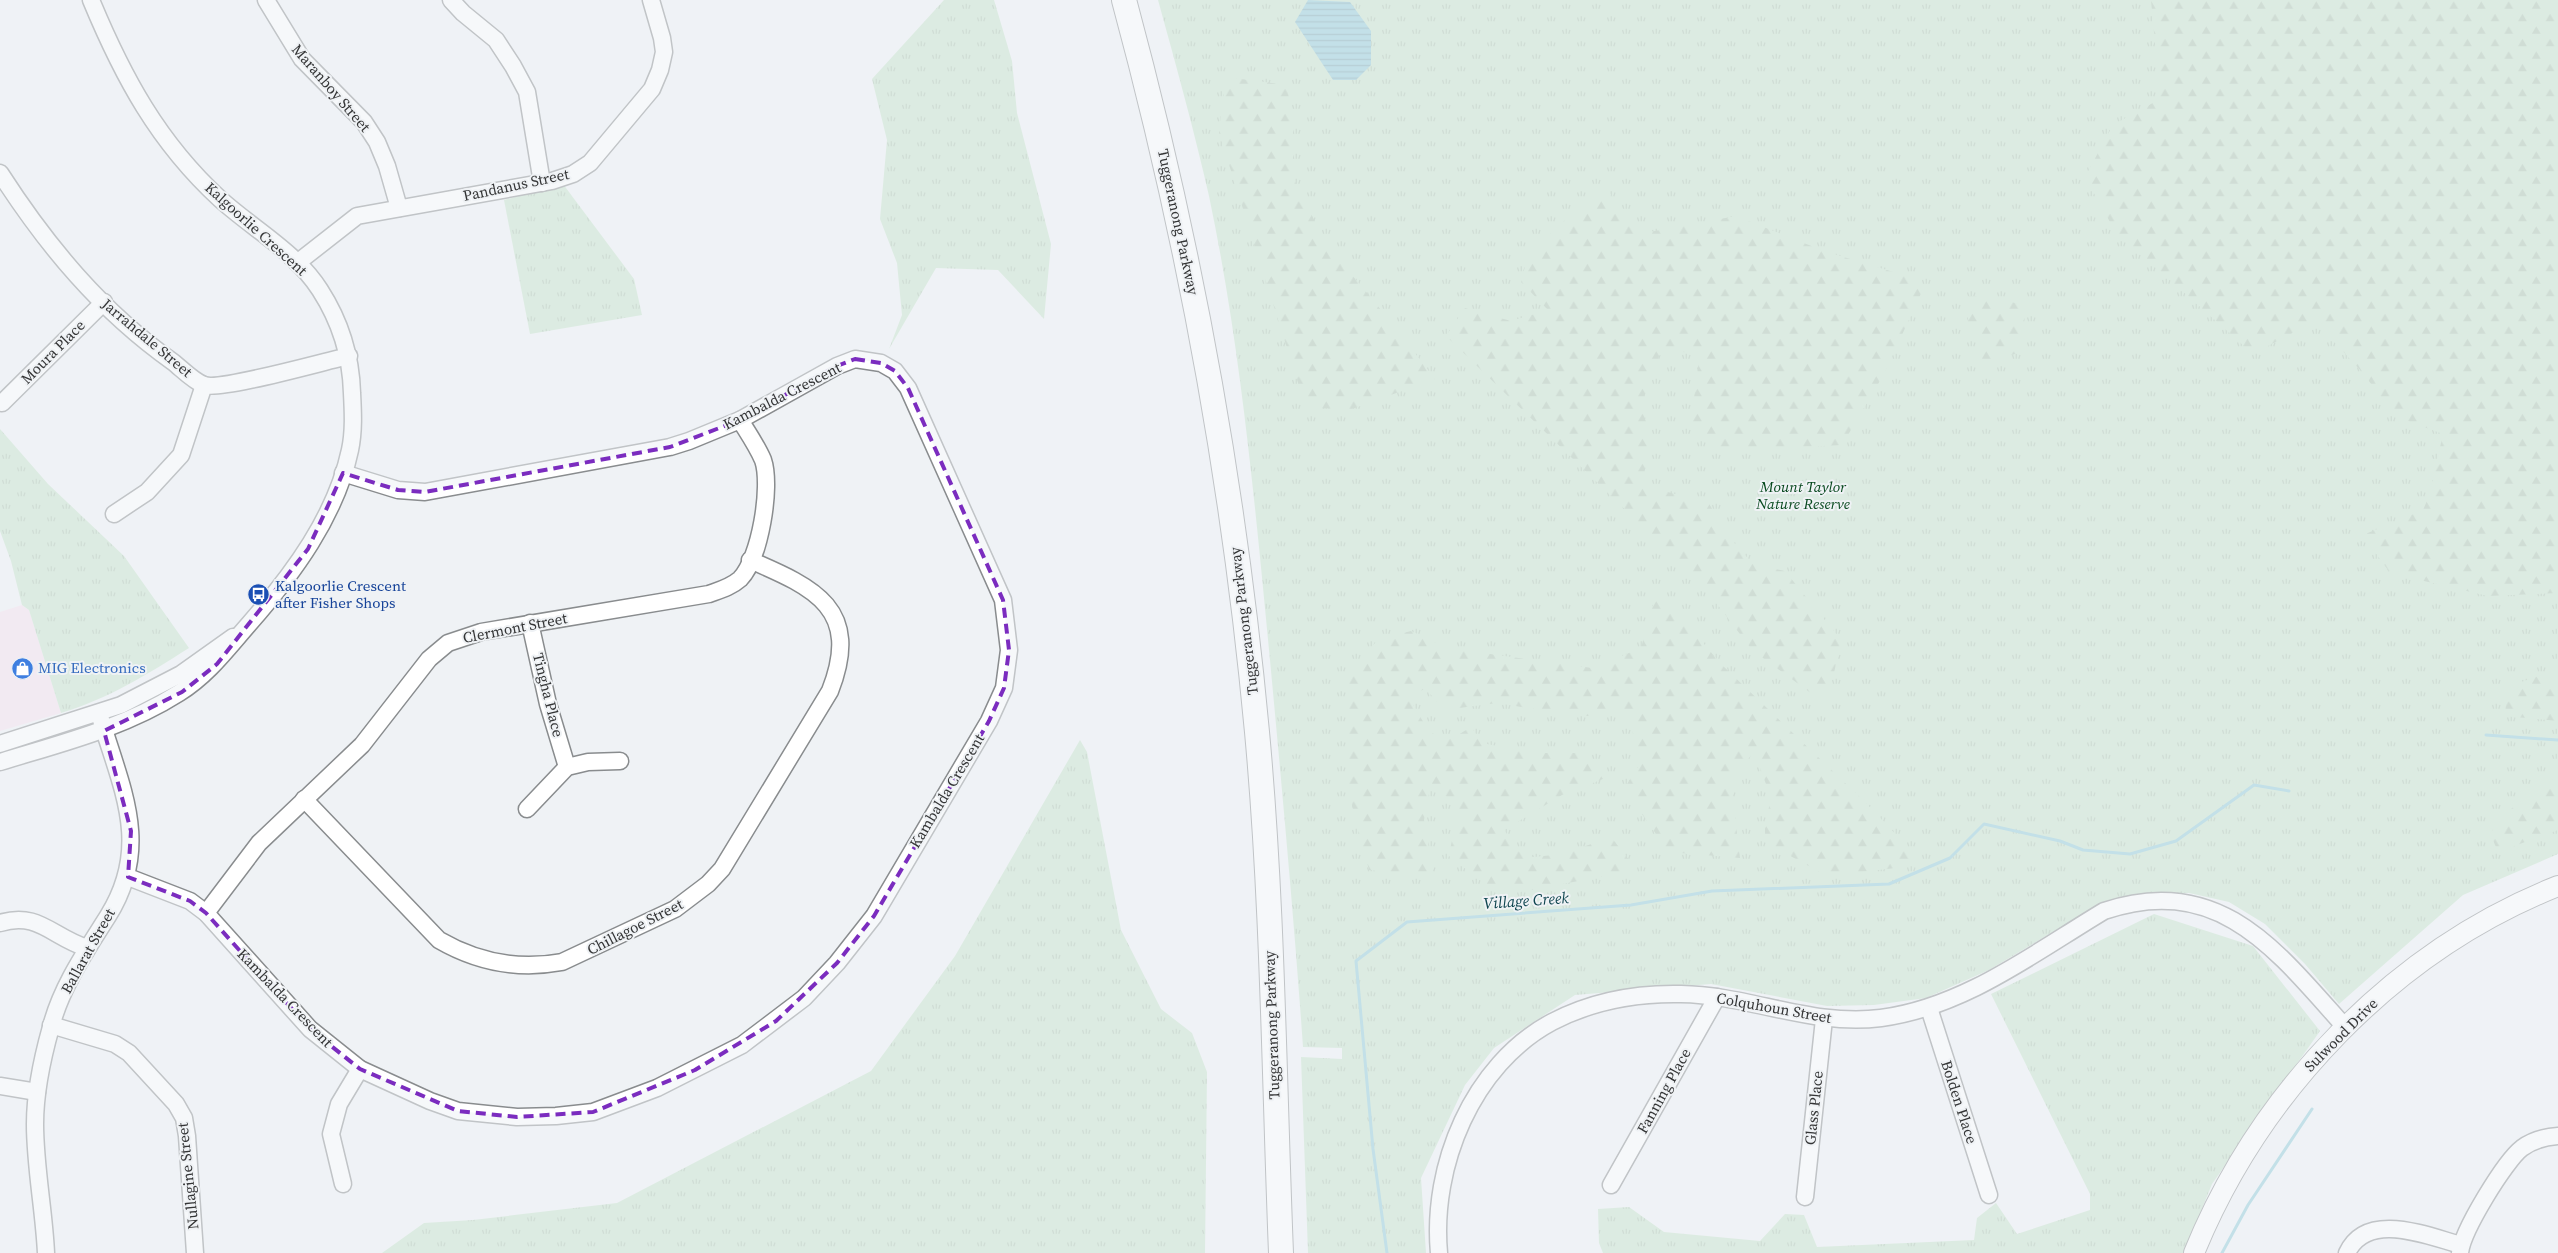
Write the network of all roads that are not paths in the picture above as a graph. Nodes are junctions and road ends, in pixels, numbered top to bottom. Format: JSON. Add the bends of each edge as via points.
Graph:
{"nodes":[{"id":1,"x":91,"y":0,"type":"edge"},
{"id":2,"x":266,"y":0,"type":"edge"},
{"id":3,"x":451,"y":0,"type":"edge"},
{"id":4,"x":651,"y":0,"type":"edge"},
{"id":5,"x":1124,"y":0,"type":"edge"},
{"id":6,"x":1140,"y":0,"type":"edge"},
{"id":7,"x":2,"y":181,"type":"edge"},
{"id":8,"x":542,"y":183,"type":"junction"},
{"id":9,"x":399,"y":208,"type":"junction"},
{"id":10,"x":297,"y":263,"type":"junction"},
{"id":11,"x":104,"y":302,"type":"junction"},
{"id":12,"x":348,"y":356,"type":"junction"},
{"id":13,"x":204,"y":385,"type":"junction"},
{"id":14,"x":2,"y":402,"type":"dead end"},
{"id":15,"x":740,"y":420,"type":"junction"},
{"id":16,"x":343,"y":473,"type":"junction"},
{"id":17,"x":114,"y":514,"type":"dead end"},
{"id":18,"x":750,"y":560,"type":"junction"},
{"id":19,"x":530,"y":623,"type":"junction"},
{"id":20,"x":244,"y":630,"type":"junction"},
{"id":21,"x":99,"y":713,"type":"junction"},
{"id":22,"x":104,"y":731,"type":"junction"},
{"id":23,"x":0,"y":744,"type":"edge"},
{"id":24,"x":620,"y":761,"type":"dead end"},
{"id":25,"x":0,"y":762,"type":"edge"},
{"id":26,"x":567,"y":767,"type":"junction"},
{"id":27,"x":304,"y":799,"type":"junction"},
{"id":28,"x":527,"y":809,"type":"dead end"},
{"id":29,"x":128,"y":877,"type":"junction"},
{"id":30,"x":2558,"y":886,"type":"edge"},
{"id":31,"x":206,"y":913,"type":"junction"},
{"id":32,"x":0,"y":923,"type":"edge"},
{"id":33,"x":87,"y":948,"type":"junction"},
{"id":34,"x":1717,"y":997,"type":"junction"},
{"id":35,"x":1929,"y":1008,"type":"junction"},
{"id":36,"x":1824,"y":1018,"type":"junction"},
{"id":37,"x":51,"y":1025,"type":"junction"},
{"id":38,"x":2345,"y":1027,"type":"junction"},
{"id":39,"x":360,"y":1069,"type":"junction"},
{"id":40,"x":0,"y":1086,"type":"edge"},
{"id":41,"x":37,"y":1092,"type":"junction"},
{"id":42,"x":2558,"y":1136,"type":"edge"},
{"id":43,"x":344,"y":1184,"type":"dead end"},
{"id":44,"x":1611,"y":1185,"type":"dead end"},
{"id":45,"x":1989,"y":1195,"type":"dead end"},
{"id":46,"x":1805,"y":1196,"type":"dead end"},
{"id":47,"x":2460,"y":1249,"type":"edge"},
{"id":48,"x":2195,"y":1251,"type":"edge"},
{"id":49,"x":46,"y":1253,"type":"edge"},
{"id":50,"x":195,"y":1253,"type":"edge"},
{"id":51,"x":1281,"y":1253,"type":"edge"},
{"id":52,"x":1296,"y":1253,"type":"edge"},
{"id":53,"x":1439,"y":1253,"type":"edge"},
{"id":54,"x":2347,"y":1253,"type":"edge"}],
"edges":[{"from":1,"to":10,"type":"street","name":"Kalgoorlie Crescent","via":[[115,57],[140,102],[171,147],[220,199]]},
{"from":2,"to":9,"type":"street","name":"Maranboy Street","via":[[302,59],[364,122],[377,142]]},
{"from":3,"to":8,"type":"street","via":[[496,40],[527,92]]},
{"from":4,"to":8,"type":"street","name":"Pandanus Street","via":[[664,52],[652,88],[590,163],[573,174]]},
{"from":5,"to":51,"type":"highway","name":"Tuggeranong Parkway","via":[[1168,170],[1193,289],[1217,420],[1246,632],[1263,819]]},
{"from":6,"to":52,"type":"highway","name":"Tuggeranong Parkway","via":[[1209,293],[1234,431],[1259,614],[1269,698],[1280,866]]},
{"from":7,"to":11,"type":"street","name":"Jarrahdale Street","via":[[67,267]]},
{"from":8,"to":9,"type":"street","name":"Pandanus Street"},
{"from":9,"to":10,"type":"street","name":"Pandanus Street","via":[[357,216]]},
{"from":10,"to":12,"type":"street","name":"Kalgoorlie Crescent","via":[[319,288],[334,314]]},
{"from":11,"to":13,"type":"street","name":"Jarrahdale Street","via":[[163,355]]},
{"from":11,"to":14,"type":"street","name":"Moura Place"},
{"from":12,"to":13,"type":"street","name":"Jarrahdale Street","via":[[227,385]]},
{"from":12,"to":16,"type":"street","name":"Kalgoorlie Crescent","via":[[353,424]]},
{"from":13,"to":17,"type":"street","via":[[181,455],[147,492]]},
{"from":15,"to":16,"type":"street","name":"Kambalda Crescent","via":[[670,447],[425,492],[398,490]]},
{"from":15,"to":18,"type":"street","name":"Clermont Street","via":[[760,454],[766,477],[763,513]]},
{"from":15,"to":39,"type":"street","name":"Kambalda Crescent","via":[[855,359],[881,362],[895,371],[908,388],[1003,600],[1009,650],[1004,688],[989,722],[874,916],[804,998],[742,1045],[657,1088],[593,1112],[556,1116],[517,1117],[458,1111],[430,1102]]},
{"from":16,"to":20,"type":"street","name":"Kalgoorlie Crescent","via":[[308,549]]},
{"from":18,"to":19,"type":"street","name":"Clermont Street","via":[[746,571],[732,585],[709,594]]},
{"from":18,"to":27,"type":"street","name":"Chillagoe Street","via":[[796,580],[823,600],[838,628],[841,649],[837,672],[830,691],[722,869],[675,909],[562,962],[520,965],[478,958],[439,940]]},
{"from":19,"to":26,"type":"street","name":"Tingha Place","via":[[548,704]]},
{"from":19,"to":27,"type":"street","name":"Clermont Street","via":[[481,632],[448,643],[429,659],[362,744]]},
{"from":20,"to":21,"type":"street","name":"Kalgoorlie Crescent","via":[[174,678]]},
{"from":20,"to":22,"type":"street","name":"Kalgoorlie Crescent","via":[[217,664],[182,692]]},
{"from":21,"to":22,"type":"street","name":"Ballarat Street"},
{"from":21,"to":23,"type":"street","name":"Kalgoorlie Crescent"},
{"from":22,"to":25,"type":"street","name":"Kalgoorlie Crescent"},
{"from":22,"to":29,"type":"street","name":"Ballarat Street","via":[[123,787],[131,831]]},
{"from":24,"to":26,"type":"street","via":[[588,762]]},
{"from":26,"to":28,"type":"street"},
{"from":27,"to":31,"type":"street","name":"Clermont Street","via":[[259,843]]},
{"from":29,"to":31,"type":"street","name":"Kambalda Crescent","via":[[190,901]]},
{"from":29,"to":33,"type":"street","name":"Ballarat Street"},
{"from":30,"to":38,"type":"main road","name":"Sulwood Drive","via":[[2494,916],[2449,943],[2405,974]]},
{"from":31,"to":39,"type":"street","name":"Kambalda Crescent","via":[[310,1029]]},
{"from":32,"to":33,"type":"street","via":[[14,918],[33,920],[71,943]]},
{"from":33,"to":37,"type":"street","name":"Ballarat Street"},
{"from":34,"to":36,"type":"street","name":"Colquhoun Street"},
{"from":34,"to":44,"type":"street","name":"Fanning Place"},
{"from":34,"to":53,"type":"street","name":"Colquhoun Street","via":[[1646,995],[1596,1004],[1551,1023],[1504,1060],[1481,1088],[1457,1135],[1439,1204]]},
{"from":35,"to":36,"type":"street","name":"Colquhoun Street","via":[[1878,1018]]},
{"from":35,"to":38,"type":"street","name":"Colquhoun Street","via":[[1970,990],[2104,911],[2127,903],[2152,900],[2192,904],[2219,913],[2250,930],[2278,952]]},
{"from":35,"to":45,"type":"street","name":"Bolden Place"},
{"from":36,"to":46,"type":"street","name":"Glass Place"},
{"from":37,"to":41,"type":"street","name":"Ballarat Street"},
{"from":37,"to":50,"type":"street","name":"Nullagine Street","via":[[115,1044],[129,1053],[176,1104],[184,1118],[187,1136]]},
{"from":38,"to":48,"type":"main road","name":"Sulwood Drive","via":[[2289,1090],[2256,1135],[2214,1208]]},
{"from":39,"to":43,"type":"street","via":[[339,1104],[331,1134]]},
{"from":40,"to":41,"type":"street"},
{"from":41,"to":49,"type":"street","name":"Ballarat Street","via":[[35,1124]]},
{"from":42,"to":47,"type":"street","via":[[2534,1140],[2517,1153],[2471,1220]]},
{"from":47,"to":54,"type":"street","via":[[2386,1228],[2364,1235],[2352,1244]]}]}
